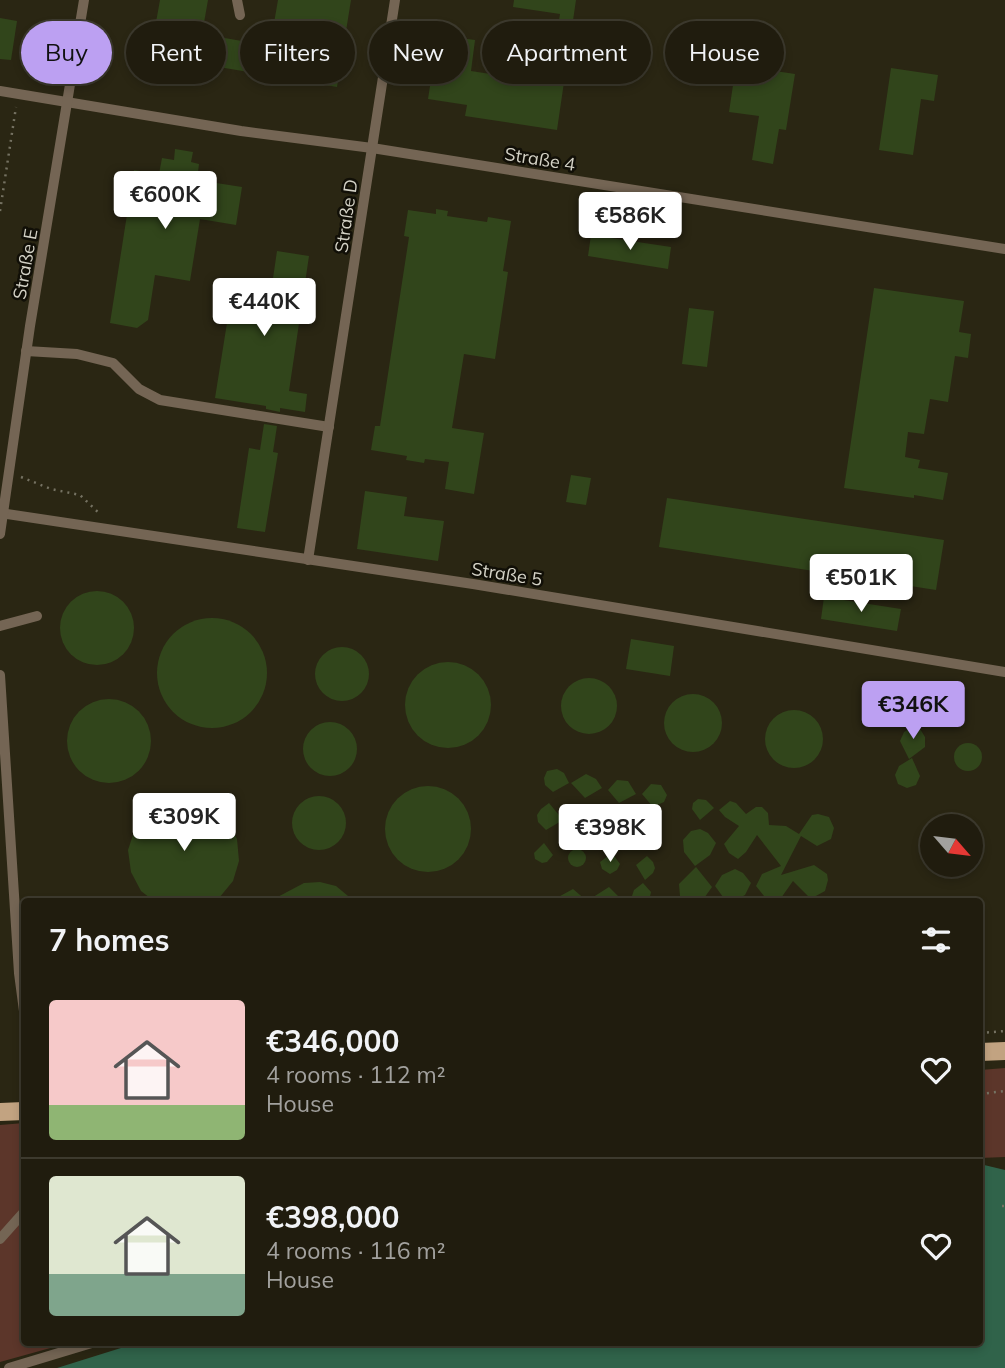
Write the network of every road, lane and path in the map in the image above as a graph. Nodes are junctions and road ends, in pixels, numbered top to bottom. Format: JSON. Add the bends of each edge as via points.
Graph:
{"nodes":[{"id":1,"x":84,"y":0,"type":"edge"},
{"id":2,"x":237,"y":0,"type":"edge"},
{"id":3,"x":395,"y":0,"type":"edge"},
{"id":4,"x":240,"y":15,"type":"dead end"},
{"id":5,"x":0,"y":91,"type":"edge"},
{"id":6,"x":18,"y":93,"type":"junction"},
{"id":7,"x":69,"y":102,"type":"junction"},
{"id":8,"x":372,"y":148,"type":"junction"},
{"id":9,"x":0,"y":211,"type":"edge"},
{"id":10,"x":1005,"y":249,"type":"edge"},
{"id":11,"x":26,"y":351,"type":"junction"},
{"id":12,"x":329,"y":427,"type":"junction"},
{"id":13,"x":8,"y":475,"type":"junction"},
{"id":14,"x":1,"y":513,"type":"edge"},
{"id":15,"x":112,"y":531,"type":"junction"},
{"id":16,"x":0,"y":534,"type":"edge"},
{"id":17,"x":308,"y":560,"type":"junction"},
{"id":18,"x":37,"y":616,"type":"dead end"},
{"id":19,"x":0,"y":626,"type":"edge"},
{"id":20,"x":1005,"y":672,"type":"edge"},
{"id":21,"x":0,"y":675,"type":"edge"},
{"id":22,"x":4,"y":817,"type":"edge"},
{"id":23,"x":21,"y":966,"type":"edge"},
{"id":24,"x":1005,"y":1031,"type":"edge"},
{"id":25,"x":983,"y":1033,"type":"edge"},
{"id":26,"x":1005,"y":1051,"type":"edge"},
{"id":27,"x":983,"y":1056,"type":"edge"},
{"id":28,"x":1005,"y":1091,"type":"edge"},
{"id":29,"x":983,"y":1094,"type":"edge"},
{"id":30,"x":21,"y":1111,"type":"edge"},
{"id":31,"x":0,"y":1112,"type":"edge"},
{"id":32,"x":21,"y":1215,"type":"edge"},
{"id":33,"x":0,"y":1239,"type":"edge"},
{"id":34,"x":82,"y":1346,"type":"edge"},
{"id":35,"x":9,"y":1368,"type":"edge"}],
"edges":[{"from":1,"to":7,"type":"lane","name":"Straße E"},
{"from":2,"to":4,"type":"lane"},
{"from":3,"to":8,"type":"lane","name":"Straße D"},
{"from":5,"to":6,"type":"lane","name":"Straße 4"},
{"from":6,"to":7,"type":"lane","name":"Straße 4"},
{"from":6,"to":9,"type":"path"},
{"from":7,"to":8,"type":"lane","name":"Straße 4"},
{"from":7,"to":11,"type":"lane","name":"Straße E"},
{"from":8,"to":10,"type":"lane","name":"Straße 4"},
{"from":8,"to":12,"type":"lane","name":"Straße D"},
{"from":11,"to":12,"type":"lane","via":[[77,354],[113,363],[139,388],[160,400]]},
{"from":11,"to":13,"type":"lane","name":"Straße E"},
{"from":12,"to":17,"type":"lane","name":"Straße D"},
{"from":13,"to":14,"type":"lane","name":"Straße E"},
{"from":13,"to":15,"type":"path","via":[[79,495],[104,517]]},
{"from":14,"to":15,"type":"lane","name":"Straße 5"},
{"from":14,"to":16,"type":"lane","name":"Straße E"},
{"from":15,"to":17,"type":"lane","name":"Straße 5"},
{"from":17,"to":20,"type":"lane","name":"Straße 5"},
{"from":18,"to":19,"type":"lane"},
{"from":21,"to":22,"type":"lane"},
{"from":22,"to":23,"type":"lane"},
{"from":24,"to":25,"type":"path"},
{"from":26,"to":27,"type":"main road"},
{"from":28,"to":29,"type":"path"},
{"from":30,"to":31,"type":"main road"},
{"from":32,"to":33,"type":"lane"},
{"from":34,"to":35,"type":"lane"}]}
